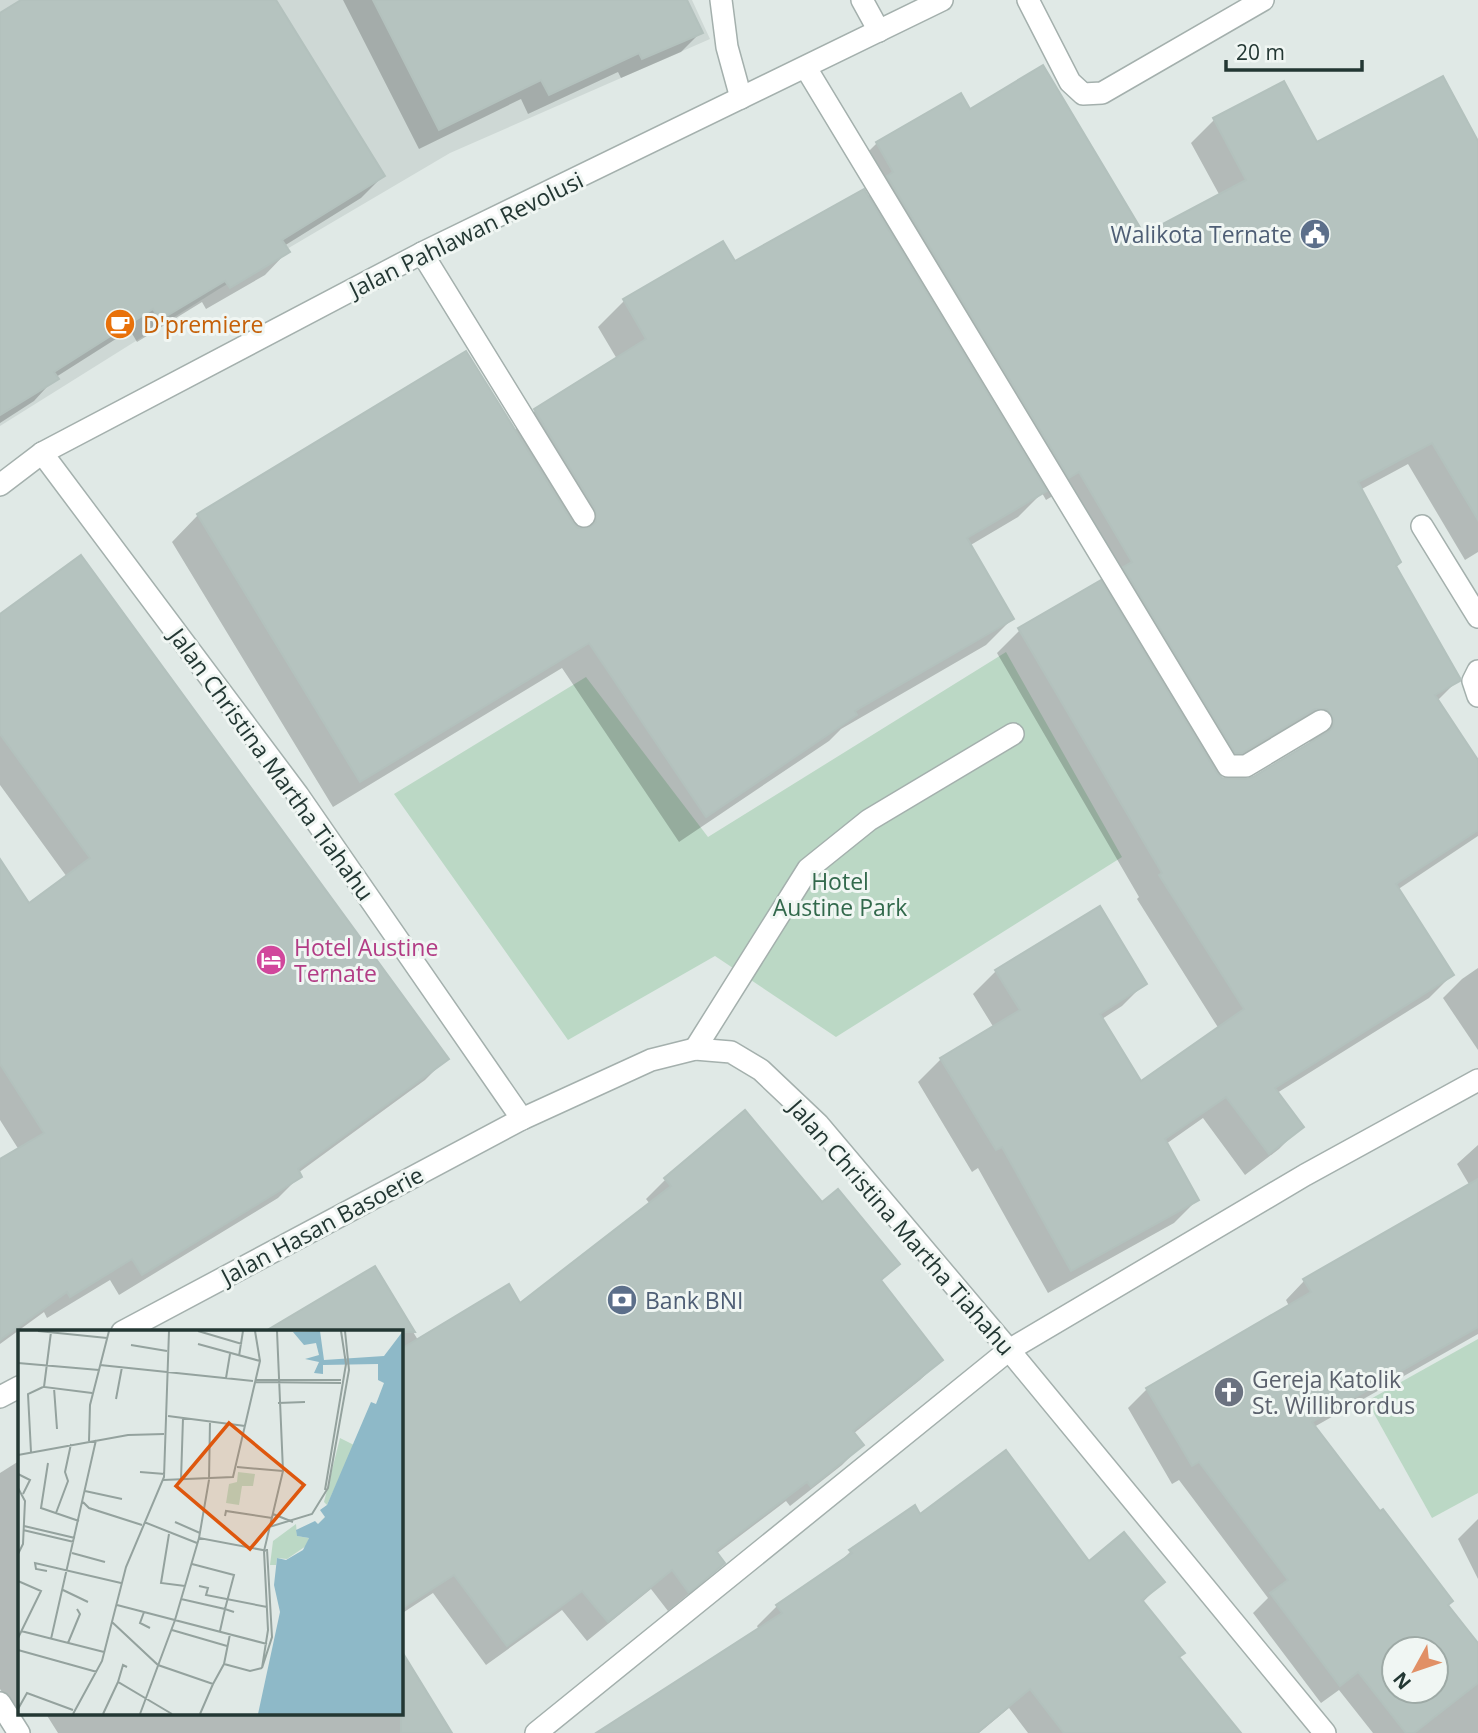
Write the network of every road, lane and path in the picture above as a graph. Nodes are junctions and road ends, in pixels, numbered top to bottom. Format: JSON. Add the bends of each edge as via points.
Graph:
{"nodes":[{"id":1,"x":721,"y":0,"type":"edge"},
{"id":2,"x":863,"y":0,"type":"edge"},
{"id":3,"x":942,"y":0,"type":"edge"},
{"id":4,"x":1028,"y":0,"type":"edge"},
{"id":5,"x":1264,"y":0,"type":"edge"},
{"id":6,"x":879,"y":31,"type":"junction"},
{"id":7,"x":806,"y":68,"type":"junction"},
{"id":8,"x":741,"y":99,"type":"junction"},
{"id":9,"x":422,"y":253,"type":"junction"},
{"id":10,"x":42,"y":453,"type":"junction"},
{"id":11,"x":0,"y":485,"type":"edge"},
{"id":12,"x":584,"y":516,"type":"dead end"},
{"id":13,"x":1422,"y":526,"type":"dead end"},
{"id":14,"x":1476,"y":608,"type":"edge"},
{"id":15,"x":1478,"y":671,"type":"edge"},
{"id":16,"x":1478,"y":696,"type":"edge"},
{"id":17,"x":1321,"y":722,"type":"dead end"},
{"id":18,"x":1013,"y":734,"type":"dead end"},
{"id":19,"x":695,"y":1049,"type":"junction"},
{"id":20,"x":1478,"y":1080,"type":"edge"},
{"id":21,"x":522,"y":1119,"type":"junction"},
{"id":22,"x":126,"y":1330,"type":"edge"},
{"id":23,"x":1009,"y":1350,"type":"junction"},
{"id":24,"x":18,"y":1388,"type":"edge"},
{"id":25,"x":0,"y":1397,"type":"edge"},
{"id":26,"x":0,"y":1703,"type":"edge"},
{"id":27,"x":19,"y":1733,"type":"edge"},
{"id":28,"x":536,"y":1733,"type":"edge"},
{"id":29,"x":1325,"y":1733,"type":"edge"}],
"edges":[{"from":1,"to":8,"type":"street"},
{"from":2,"to":6,"type":"street"},
{"from":3,"to":6,"type":"street","name":"Jalan Pahlawan Revolusi"},
{"from":4,"to":5,"type":"street","via":[[1070,82],[1083,94],[1102,93]]},
{"from":6,"to":7,"type":"street","name":"Jalan Pahlawan Revolusi"},
{"from":7,"to":8,"type":"street","name":"Jalan Pahlawan Revolusi"},
{"from":7,"to":17,"type":"street","via":[[1228,766],[1246,766]]},
{"from":8,"to":9,"type":"street","name":"Jalan Pahlawan Revolusi"},
{"from":9,"to":10,"type":"street","name":"Jalan Pahlawan Revolusi"},
{"from":9,"to":12,"type":"street"},
{"from":10,"to":11,"type":"street","name":"Jalan Pahlawan Revolusi"},
{"from":10,"to":21,"type":"street","name":"Jalan Christina Martha Tiahahu","via":[[298,795]]},
{"from":13,"to":14,"type":"street"},
{"from":15,"to":16,"type":"street","via":[[1473,681]]},
{"from":18,"to":19,"type":"street","via":[[869,820],[808,869]]},
{"from":19,"to":21,"type":"street","name":"Jalan Christina Martha Tiahahu","via":[[651,1060]]},
{"from":19,"to":23,"type":"street","name":"Jalan Christina Martha Tiahahu","via":[[731,1052],[761,1070],[818,1124]]},
{"from":20,"to":23,"type":"street","via":[[1305,1175]]},
{"from":21,"to":22,"type":"street","name":"Jalan Hasan Basoerie"},
{"from":23,"to":28,"type":"street"},
{"from":23,"to":29,"type":"street","name":"Jalan Christina Martha Tiahahu"},
{"from":24,"to":25,"type":"street"},
{"from":26,"to":27,"type":"street"}]}
